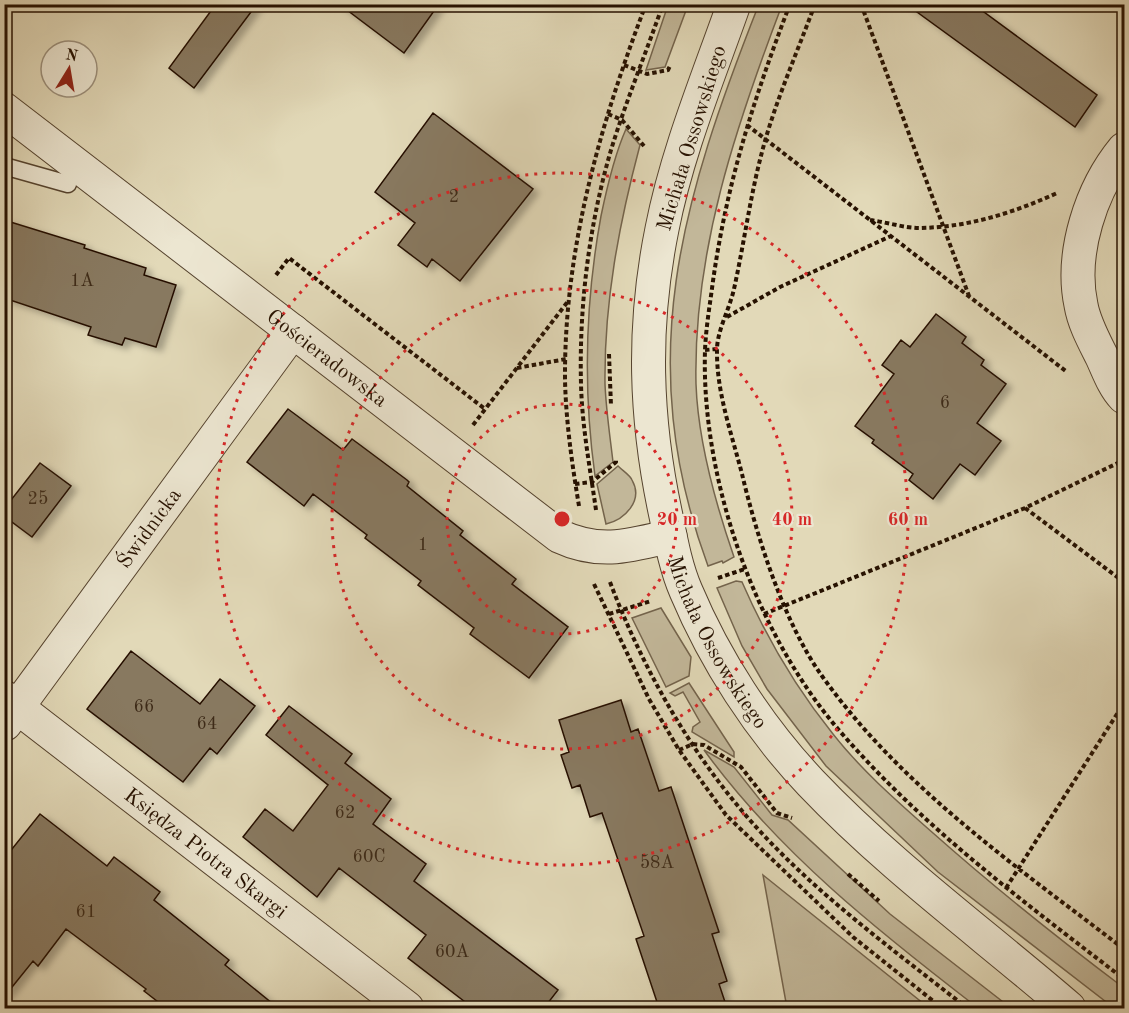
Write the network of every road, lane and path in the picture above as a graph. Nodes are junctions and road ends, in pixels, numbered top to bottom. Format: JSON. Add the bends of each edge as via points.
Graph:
{"nodes":[{"id":1,"x":734,"y":4,"type":"edge"},
{"id":2,"x":790,"y":4,"type":"edge"},
{"id":3,"x":815,"y":4,"type":"edge"},
{"id":4,"x":861,"y":4,"type":"edge"},
{"id":5,"x":672,"y":59,"type":"dead end"},
{"id":6,"x":624,"y":65,"type":"dead end"},
{"id":7,"x":4,"y":109,"type":"edge"},
{"id":8,"x":747,"y":125,"type":"junction"},
{"id":9,"x":765,"y":139,"type":"junction"},
{"id":10,"x":1118,"y":157,"type":"edge"},
{"id":11,"x":4,"y":166,"type":"edge"},
{"id":12,"x":68,"y":184,"type":"dead end"},
{"id":13,"x":870,"y":220,"type":"junction"},
{"id":14,"x":943,"y":226,"type":"junction"},
{"id":15,"x":891,"y":236,"type":"junction"},
{"id":16,"x":265,"y":270,"type":"dead end"},
{"id":17,"x":969,"y":297,"type":"junction"},
{"id":18,"x":570,"y":299,"type":"dead end"},
{"id":19,"x":726,"y":318,"type":"junction"},
{"id":20,"x":293,"y":331,"type":"junction"},
{"id":21,"x":717,"y":349,"type":"junction"},
{"id":22,"x":705,"y":350,"type":"junction"},
{"id":23,"x":566,"y":358,"type":"dead end"},
{"id":24,"x":516,"y":369,"type":"junction"},
{"id":25,"x":1073,"y":377,"type":"dead end"},
{"id":26,"x":1125,"y":397,"type":"edge"},
{"id":27,"x":485,"y":409,"type":"junction"},
{"id":28,"x":452,"y":453,"type":"junction"},
{"id":29,"x":1125,"y":460,"type":"edge"},
{"id":30,"x":1025,"y":508,"type":"junction"},
{"id":31,"x":670,"y":536,"type":"junction"},
{"id":32,"x":583,"y":581,"type":"dead end"},
{"id":33,"x":1125,"y":582,"type":"edge"},
{"id":34,"x":594,"y":584,"type":"dead end"},
{"id":35,"x":785,"y":604,"type":"junction"},
{"id":36,"x":764,"y":614,"type":"junction"},
{"id":37,"x":1125,"y":703,"type":"edge"},
{"id":38,"x":9,"y":709,"type":"edge"},
{"id":39,"x":1018,"y":868,"type":"junction"},
{"id":40,"x":1006,"y":888,"type":"junction"},
{"id":41,"x":1125,"y":949,"type":"edge"},
{"id":42,"x":1018,"y":964,"type":"junction"},
{"id":43,"x":1125,"y":979,"type":"edge"},
{"id":44,"x":407,"y":1008,"type":"edge"},
{"id":45,"x":1069,"y":1008,"type":"edge"},
{"id":46,"x":1084,"y":1008,"type":"edge"}],
"edges":[{"from":1,"to":31,"type":"street","name":"Michała Ossowskiego","via":[[678,167],[652,289],[648,399],[656,469]]},
{"from":2,"to":8,"type":"path"},
{"from":3,"to":9,"type":"path"},
{"from":4,"to":14,"type":"path"},
{"from":5,"to":6,"type":"path","via":[[668,70],[647,74]]},
{"from":7,"to":20,"type":"street","name":"Gościeradowska"},
{"from":8,"to":9,"type":"path"},
{"from":8,"to":22,"type":"path","via":[[725,208]]},
{"from":9,"to":13,"type":"path"},
{"from":9,"to":19,"type":"path"},
{"from":10,"to":14,"type":"path","via":[[1056,194],[988,220]]},
{"from":10,"to":26,"type":"street","via":[[1090,212],[1078,271],[1081,306],[1092,337]]},
{"from":11,"to":12,"type":"lane"},
{"from":13,"to":14,"type":"path","via":[[918,228]]},
{"from":13,"to":15,"type":"path"},
{"from":14,"to":17,"type":"path"},
{"from":15,"to":17,"type":"path"},
{"from":15,"to":19,"type":"path","via":[[780,286]]},
{"from":16,"to":27,"type":"path","via":[[274,277],[289,258]]},
{"from":17,"to":25,"type":"path"},
{"from":18,"to":24,"type":"path"},
{"from":19,"to":21,"type":"path"},
{"from":20,"to":28,"type":"street","name":"Gościeradowska"},
{"from":20,"to":38,"type":"street","name":"Świdnicka"},
{"from":21,"to":22,"type":"path"},
{"from":21,"to":35,"type":"path","via":[[724,405],[753,521]]},
{"from":22,"to":36,"type":"path","via":[[710,435],[745,569]]},
{"from":23,"to":24,"type":"path"},
{"from":24,"to":27,"type":"path"},
{"from":27,"to":28,"type":"path"},
{"from":28,"to":31,"type":"street","name":"Gościeradowska","via":[[571,542],[602,549]]},
{"from":29,"to":30,"type":"path"},
{"from":30,"to":33,"type":"path"},
{"from":30,"to":35,"type":"path"},
{"from":31,"to":42,"type":"street","name":"Michała Ossowskiego","via":[[685,589],[704,627],[739,691],[776,742],[864,836]]},
{"from":32,"to":34,"type":"path"},
{"from":35,"to":36,"type":"path"},
{"from":35,"to":39,"type":"path","via":[[821,675],[861,725],[960,821]]},
{"from":36,"to":40,"type":"path","via":[[797,672],[837,729],[902,797]]},
{"from":37,"to":39,"type":"path"},
{"from":38,"to":44,"type":"street","name":"Księdza Piotra Skargi"},
{"from":39,"to":40,"type":"path"},
{"from":39,"to":41,"type":"path"},
{"from":40,"to":43,"type":"path"},
{"from":42,"to":45,"type":"street","name":"Michała Ossowskiego"},
{"from":42,"to":46,"type":"street","name":"Michała Ossowskiego"}]}
